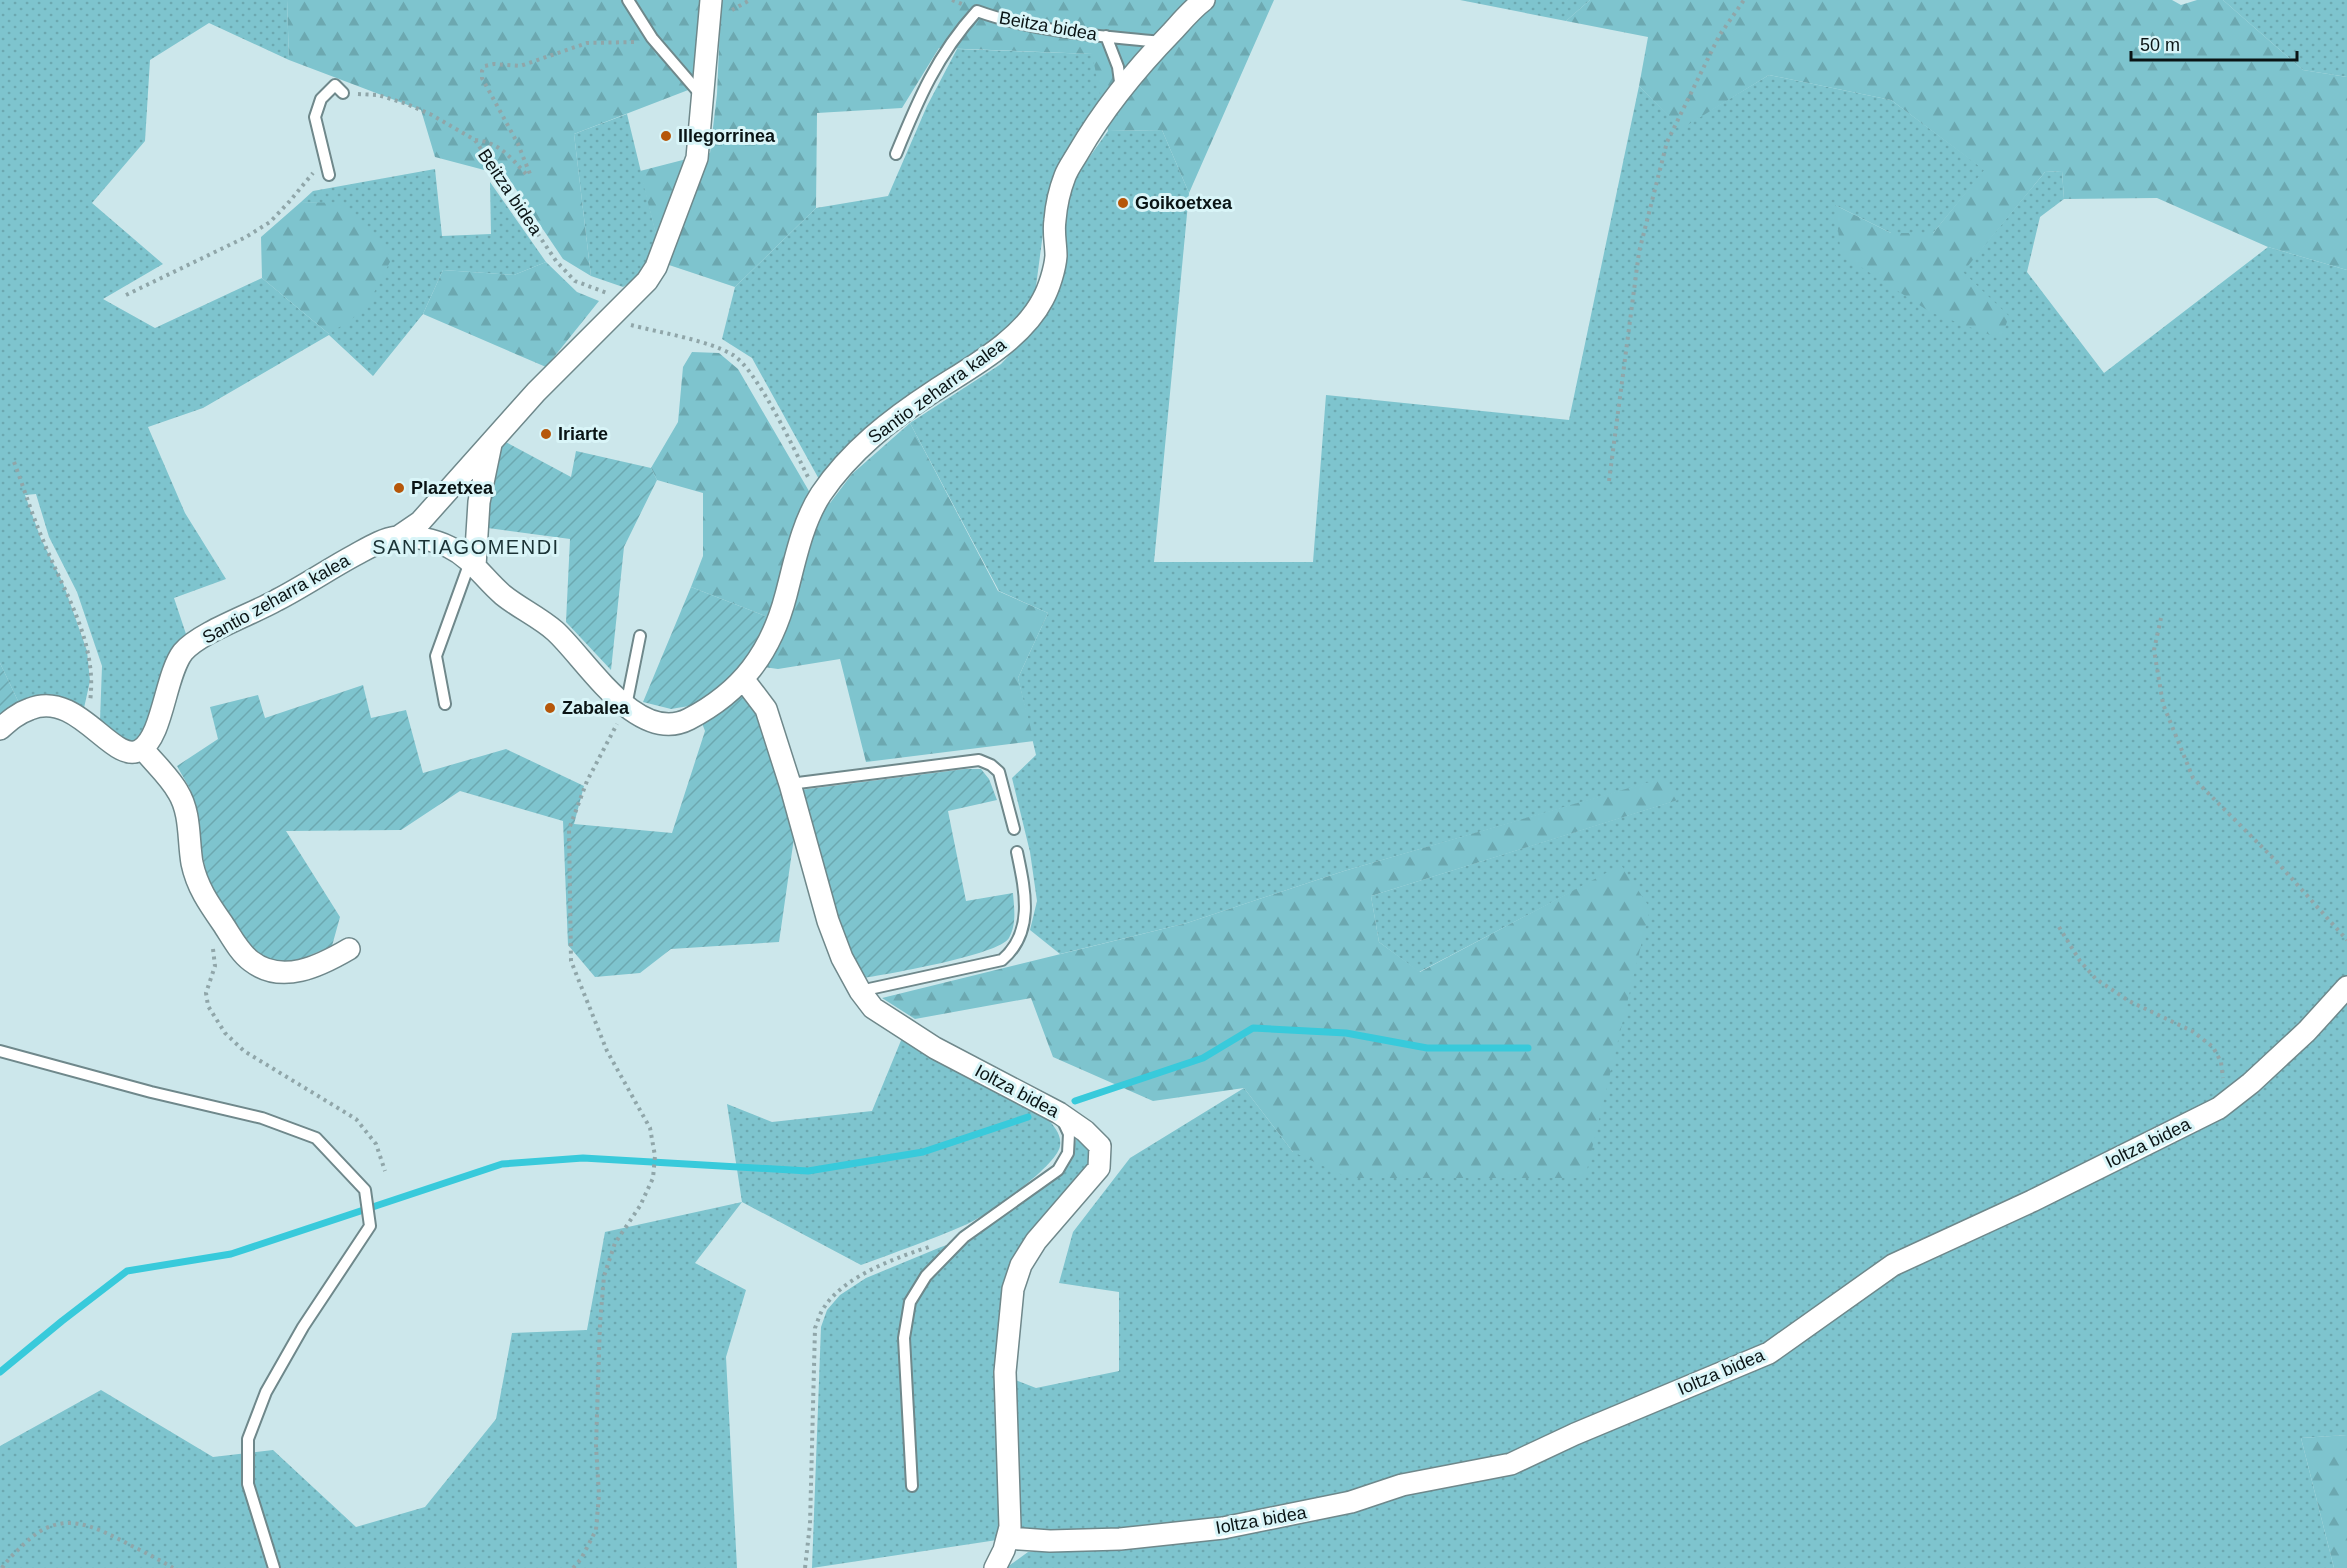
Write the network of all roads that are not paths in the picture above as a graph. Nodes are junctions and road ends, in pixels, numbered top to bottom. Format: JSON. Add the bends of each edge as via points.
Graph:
{"nodes":[{"id":1,"x":628,"y":0,"type":"edge"},
{"id":2,"x":711,"y":0,"type":"edge"},
{"id":3,"x":1204,"y":0,"type":"edge"},
{"id":4,"x":1106,"y":36,"type":"junction"},
{"id":5,"x":1161,"y":42,"type":"junction"},
{"id":6,"x":1121,"y":90,"type":"junction"},
{"id":7,"x":343,"y":93,"type":"road end"},
{"id":8,"x":702,"y":97,"type":"junction"},
{"id":9,"x":896,"y":154,"type":"dead end"},
{"id":10,"x":329,"y":175,"type":"dead end"},
{"id":11,"x":491,"y":444,"type":"junction"},
{"id":12,"x":398,"y":537,"type":"junction"},
{"id":13,"x":472,"y":564,"type":"junction"},
{"id":14,"x":640,"y":636,"type":"dead end"},
{"id":15,"x":744,"y":680,"type":"junction"},
{"id":16,"x":445,"y":704,"type":"dead end"},
{"id":17,"x":626,"y":706,"type":"junction"},
{"id":18,"x":0,"y":729,"type":"edge"},
{"id":19,"x":143,"y":749,"type":"junction"},
{"id":20,"x":790,"y":784,"type":"junction"},
{"id":21,"x":1014,"y":829,"type":"dead end"},
{"id":22,"x":1017,"y":852,"type":"dead end"},
{"id":23,"x":349,"y":949,"type":"dead end"},
{"id":24,"x":2347,"y":987,"type":"edge"},
{"id":25,"x":860,"y":991,"type":"junction"},
{"id":26,"x":0,"y":1051,"type":"edge"},
{"id":27,"x":1059,"y":1113,"type":"junction"},
{"id":28,"x":912,"y":1486,"type":"dead end"},
{"id":29,"x":1007,"y":1538,"type":"junction"},
{"id":30,"x":274,"y":1568,"type":"edge"},
{"id":31,"x":995,"y":1568,"type":"edge"}],
"edges":[{"from":1,"to":8,"type":"lane","via":[[652,38]]},
{"from":2,"to":8,"type":"street"},
{"from":3,"to":5,"type":"street","name":"Santio zeharra kalea"},
{"from":4,"to":5,"type":"lane","name":"Beitza bidea"},
{"from":4,"to":6,"type":"lane","name":"Beitza bidea","via":[[1118,67]]},
{"from":4,"to":9,"type":"lane","name":"Beitza bidea","via":[[1035,26],[977,11],[937,65]]},
{"from":5,"to":6,"type":"street","name":"Santio zeharra kalea"},
{"from":6,"to":15,"type":"street","name":"Santio zeharra kalea","via":[[1065,174],[1055,220],[1056,262],[1043,301],[991,356],[900,414],[861,447],[820,496],[807,523],[784,601],[766,645]]},
{"from":7,"to":10,"type":"lane","via":[[335,85],[321,99],[315,117]]},
{"from":8,"to":11,"type":"street","via":[[697,158],[656,267]]},
{"from":11,"to":12,"type":"street","via":[[420,522]]},
{"from":11,"to":13,"type":"street"},
{"from":12,"to":13,"type":"street","name":"Santio zeharra kalea","via":[[440,544]]},
{"from":12,"to":19,"type":"street","name":"Santio zeharra kalea","via":[[375,544],[184,650],[153,736]]},
{"from":13,"to":16,"type":"lane","via":[[436,656]]},
{"from":13,"to":17,"type":"street","name":"Santio zeharra kalea","via":[[502,594],[555,631]]},
{"from":14,"to":17,"type":"lane"},
{"from":15,"to":17,"type":"street","name":"Santio zeharra kalea","via":[[682,723],[658,722]]},
{"from":15,"to":20,"type":"street","name":"Ioltza bidea","via":[[766,709]]},
{"from":18,"to":19,"type":"street","via":[[33,707],[54,705],[69,710],[121,750],[132,753]]},
{"from":19,"to":23,"type":"street","via":[[178,792],[187,818],[192,863],[200,889],[250,960],[268,970],[285,973],[323,964]]},
{"from":20,"to":21,"type":"lane","via":[[979,760],[999,772]]},
{"from":20,"to":25,"type":"street","name":"Ioltza bidea","via":[[828,921]]},
{"from":22,"to":25,"type":"lane","via":[[1025,904],[1023,927],[1014,949],[1002,960]]},
{"from":24,"to":29,"type":"street","name":"Ioltza bidea","via":[[2307,1031],[2219,1108],[1893,1265],[1769,1353],[1511,1464],[1402,1485],[1351,1502],[1223,1528],[1120,1539]]},
{"from":25,"to":27,"type":"street","name":"Ioltza bidea","via":[[873,1008],[900,1027]]},
{"from":26,"to":30,"type":"lane","via":[[262,1118],[316,1138],[365,1190],[370,1226],[303,1327],[266,1392],[248,1439],[248,1484]]},
{"from":27,"to":28,"type":"lane","via":[[1069,1134],[1068,1153],[1058,1170],[964,1237],[926,1276],[910,1302],[904,1338]]},
{"from":27,"to":29,"type":"street","name":"Ioltza bidea","via":[[1100,1146],[1099,1168],[1036,1241],[1021,1265],[1013,1289],[1005,1372],[1010,1527]]},
{"from":29,"to":31,"type":"street","name":"Ioltza bidea"}]}
